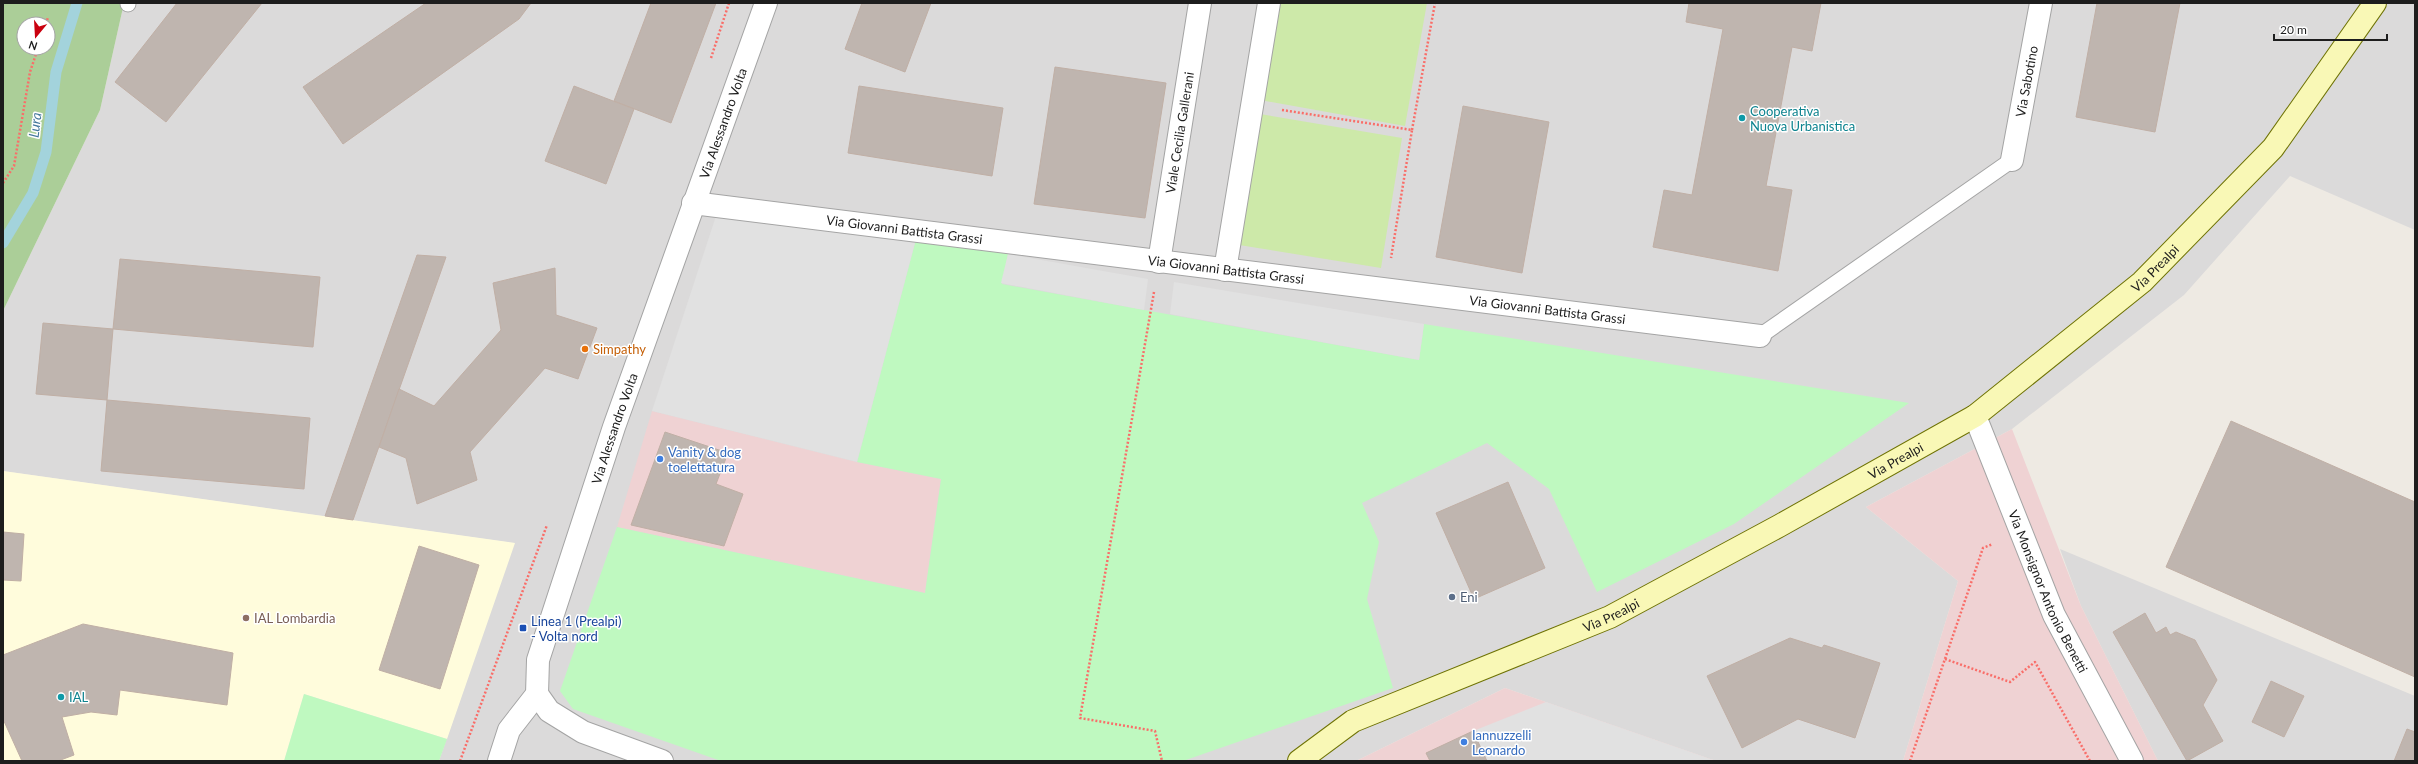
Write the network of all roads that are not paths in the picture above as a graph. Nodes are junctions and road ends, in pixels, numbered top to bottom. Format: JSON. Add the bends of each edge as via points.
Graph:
{"nodes":[{"id":1,"x":766,"y":3,"type":"edge"},
{"id":2,"x":1200,"y":3,"type":"edge"},
{"id":3,"x":1269,"y":3,"type":"edge"},
{"id":4,"x":2041,"y":3,"type":"edge"},
{"id":5,"x":2375,"y":3,"type":"edge"},
{"id":6,"x":2012,"y":160,"type":"joint"},
{"id":7,"x":693,"y":203,"type":"junction"},
{"id":8,"x":1159,"y":262,"type":"junction"},
{"id":9,"x":1225,"y":270,"type":"junction"},
{"id":10,"x":1760,"y":336,"type":"joint"},
{"id":11,"x":1975,"y":416,"type":"junction"},
{"id":12,"x":537,"y":694,"type":"junction"},
{"id":13,"x":499,"y":761,"type":"edge"},
{"id":14,"x":662,"y":761,"type":"edge"},
{"id":15,"x":1299,"y":761,"type":"edge"},
{"id":16,"x":2132,"y":761,"type":"edge"}],
"edges":[{"from":1,"to":7,"type":"street","name":"Via Alessandro Volta"},
{"from":2,"to":8,"type":"street","name":"Viale Cecilia Gallerani"},
{"from":3,"to":9,"type":"street"},
{"from":4,"to":6,"type":"street","name":"Via Sabotino"},
{"from":5,"to":11,"type":"street","name":"Via Prealpi","via":[[2268,153],[2142,282]]},
{"from":6,"to":10,"type":"lane"},
{"from":7,"to":8,"type":"street","name":"Via Giovanni Battista Grassi"},
{"from":7,"to":12,"type":"street","name":"Via Alessandro Volta","via":[[614,427],[538,660]]},
{"from":8,"to":9,"type":"street","name":"Via Giovanni Battista Grassi"},
{"from":9,"to":10,"type":"street","name":"Via Giovanni Battista Grassi"},
{"from":11,"to":15,"type":"street","name":"Via Prealpi","via":[[1610,617],[1353,721]]},
{"from":11,"to":16,"type":"street","name":"Via Monsignor Antonio Benetti","via":[[2054,615]]},
{"from":12,"to":13,"type":"street","via":[[509,730]]},
{"from":12,"to":14,"type":"street","via":[[549,712],[583,732]]}]}
